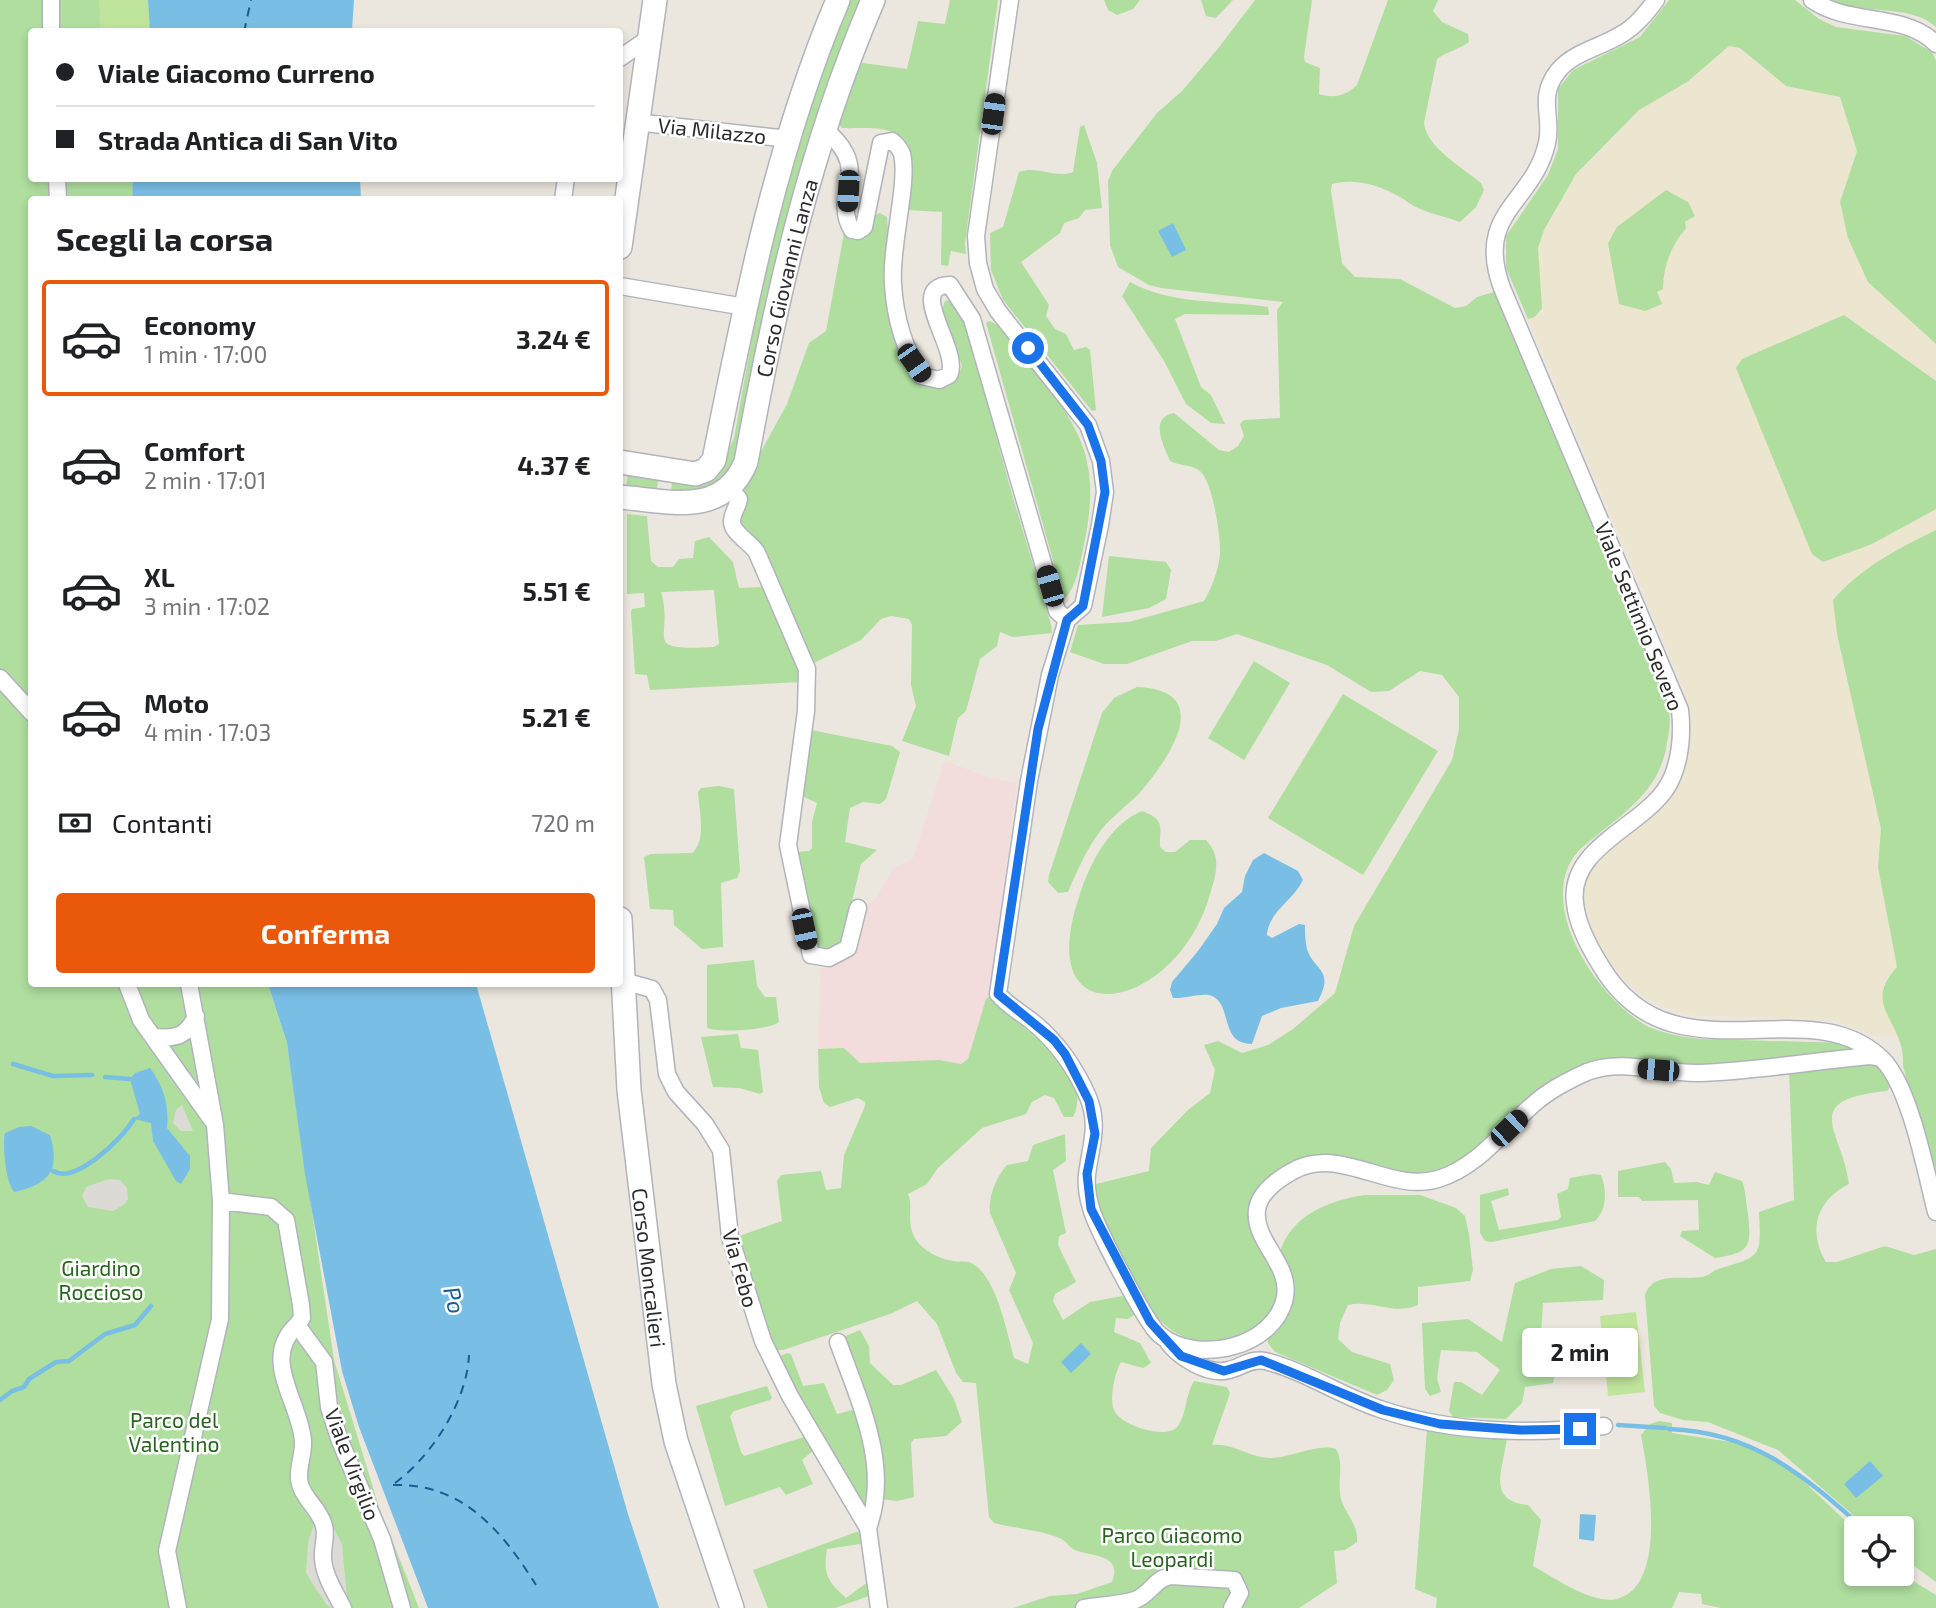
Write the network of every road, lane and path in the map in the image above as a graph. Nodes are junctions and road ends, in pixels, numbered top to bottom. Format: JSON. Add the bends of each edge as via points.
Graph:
{"nodes":[{"id":1,"x":51,"y":0,"type":"edge"},
{"id":2,"x":655,"y":0,"type":"edge"},
{"id":3,"x":838,"y":0,"type":"edge"},
{"id":4,"x":873,"y":0,"type":"edge"},
{"id":5,"x":1010,"y":0,"type":"edge"},
{"id":6,"x":1656,"y":0,"type":"edge"},
{"id":7,"x":1812,"y":0,"type":"edge"},
{"id":8,"x":51,"y":28,"type":"edge"},
{"id":9,"x":649,"y":37,"type":"junction"},
{"id":10,"x":1936,"y":44,"type":"edge"},
{"id":11,"x":623,"y":56,"type":"edge"},
{"id":12,"x":635,"y":122,"type":"junction"},
{"id":13,"x":823,"y":128,"type":"junction"},
{"id":14,"x":789,"y":139,"type":"junction"},
{"id":15,"x":623,"y":217,"type":"edge"},
{"id":16,"x":623,"y":287,"type":"edge"},
{"id":17,"x":745,"y":307,"type":"junction"},
{"id":18,"x":623,"y":463,"type":"edge"},
{"id":19,"x":667,"y":470,"type":"junction"},
{"id":20,"x":730,"y":488,"type":"junction"},
{"id":21,"x":623,"y":497,"type":"edge"},
{"id":22,"x":662,"y":501,"type":"junction"},
{"id":23,"x":1067,"y":620,"type":"junction"},
{"id":24,"x":0,"y":678,"type":"edge"},
{"id":25,"x":28,"y":709,"type":"edge"},
{"id":26,"x":858,"y":908,"type":"dead end"},
{"id":27,"x":623,"y":981,"type":"joint"},
{"id":28,"x":128,"y":987,"type":"edge"},
{"id":29,"x":190,"y":987,"type":"edge"},
{"id":30,"x":196,"y":1016,"type":"junction"},
{"id":31,"x":155,"y":1037,"type":"junction"},
{"id":32,"x":1881,"y":1058,"type":"junction"},
{"id":33,"x":215,"y":1125,"type":"junction"},
{"id":34,"x":221,"y":1201,"type":"junction"},
{"id":35,"x":1936,"y":1212,"type":"edge"},
{"id":36,"x":297,"y":1325,"type":"junction"},
{"id":37,"x":1166,"y":1339,"type":"junction"},
{"id":38,"x":838,"y":1342,"type":"dead end"},
{"id":39,"x":1604,"y":1426,"type":"dead end"},
{"id":40,"x":868,"y":1528,"type":"junction"},
{"id":41,"x":178,"y":1608,"type":"edge"},
{"id":42,"x":343,"y":1608,"type":"edge"},
{"id":43,"x":402,"y":1608,"type":"edge"},
{"id":44,"x":732,"y":1608,"type":"edge"},
{"id":45,"x":879,"y":1608,"type":"edge"},
{"id":46,"x":1084,"y":1608,"type":"edge"},
{"id":47,"x":1232,"y":1608,"type":"edge"}],
"edges":[{"from":1,"to":8,"type":"street"},
{"from":2,"to":9,"type":"street"},
{"from":3,"to":14,"type":"street","name":"Corso Giovanni Lanza"},
{"from":4,"to":13,"type":"street","name":"Corso Giovanni Lanza"},
{"from":5,"to":23,"type":"street","via":[[976,236],[978,263],[985,289],[998,311],[1088,425],[1101,461],[1105,492],[1083,606]]},
{"from":6,"to":32,"type":"street","name":"Viale Settimio Severo","via":[[1626,32],[1569,61],[1549,83],[1545,95],[1547,141],[1535,172],[1501,221],[1494,245],[1502,288],[1680,710],[1681,738],[1667,787],[1585,863],[1574,892],[1577,915],[1607,976],[1653,1017],[1699,1029],[1832,1032],[1852,1038]]},
{"from":7,"to":10,"type":"street","via":[[1848,16],[1913,29]]},
{"from":9,"to":11,"type":"street"},
{"from":9,"to":12,"type":"street"},
{"from":12,"to":14,"type":"street","name":"Via Milazzo"},
{"from":12,"to":15,"type":"street"},
{"from":13,"to":20,"type":"street","name":"Corso Giovanni Lanza","via":[[772,318],[746,462]]},
{"from":13,"to":23,"type":"street","via":[[842,142],[848,155],[847,217],[852,230],[864,227],[881,143],[892,141],[901,151],[892,261],[898,323],[922,376],[939,380],[949,375],[953,358],[930,306],[932,295],[950,285],[962,302],[985,357],[1057,611]]},
{"from":14,"to":17,"type":"street","name":"Corso Giovanni Lanza"},
{"from":16,"to":17,"type":"street"},
{"from":17,"to":19,"type":"street","name":"Corso Giovanni Lanza","via":[[715,460],[695,474]]},
{"from":18,"to":19,"type":"street","name":"Corso Giovanni Lanza"},
{"from":19,"to":22,"type":"street"},
{"from":20,"to":22,"type":"street","via":[[698,503]]},
{"from":20,"to":26,"type":"street","via":[[739,499],[734,529],[753,545],[807,669],[806,711],[788,845],[811,956],[822,960],[843,953]]},
{"from":21,"to":22,"type":"street"},
{"from":23,"to":37,"type":"street","via":[[1034,755],[998,994],[1054,1040],[1089,1101],[1095,1134],[1087,1174],[1091,1209],[1150,1322]]},
{"from":24,"to":25,"type":"street"},
{"from":27,"to":40,"type":"street","name":"Via Febo","via":[[649,985],[658,1000],[667,1074],[720,1150],[730,1237],[763,1341]]},
{"from":27,"to":44,"type":"street","name":"Corso Moncalieri","via":[[629,1090],[667,1405]]},
{"from":28,"to":31,"type":"street","via":[[141,1020]]},
{"from":29,"to":30,"type":"street"},
{"from":30,"to":31,"type":"street","via":[[182,1036]]},
{"from":30,"to":33,"type":"street"},
{"from":31,"to":33,"type":"street"},
{"from":32,"to":35,"type":"street","via":[[1897,1079]]},
{"from":32,"to":37,"type":"street","via":[[1695,1073],[1606,1067],[1551,1091],[1480,1156],[1438,1179],[1392,1181],[1324,1162],[1294,1169],[1265,1194],[1257,1212],[1261,1232],[1285,1283],[1278,1313],[1258,1335],[1220,1351]]},
{"from":33,"to":34,"type":"street"},
{"from":34,"to":36,"type":"street","via":[[271,1207],[286,1220],[301,1305],[302,1318]]},
{"from":34,"to":41,"type":"street","via":[[220,1319],[167,1550]]},
{"from":36,"to":42,"type":"street","via":[[280,1355],[303,1441],[298,1480],[322,1518],[326,1575]]},
{"from":36,"to":43,"type":"street","name":"Viale Virgilio","via":[[324,1362],[329,1407],[382,1539]]},
{"from":37,"to":39,"type":"street","via":[[1172,1349],[1196,1364],[1224,1371],[1261,1360],[1383,1410],[1440,1424],[1520,1430]]},
{"from":38,"to":40,"type":"street","name":"Via Febo","via":[[873,1441],[873,1503]]},
{"from":40,"to":45,"type":"street","name":"Via Febo"},
{"from":46,"to":47,"type":"street","via":[[1133,1600],[1162,1577],[1237,1583],[1240,1593]]}]}
